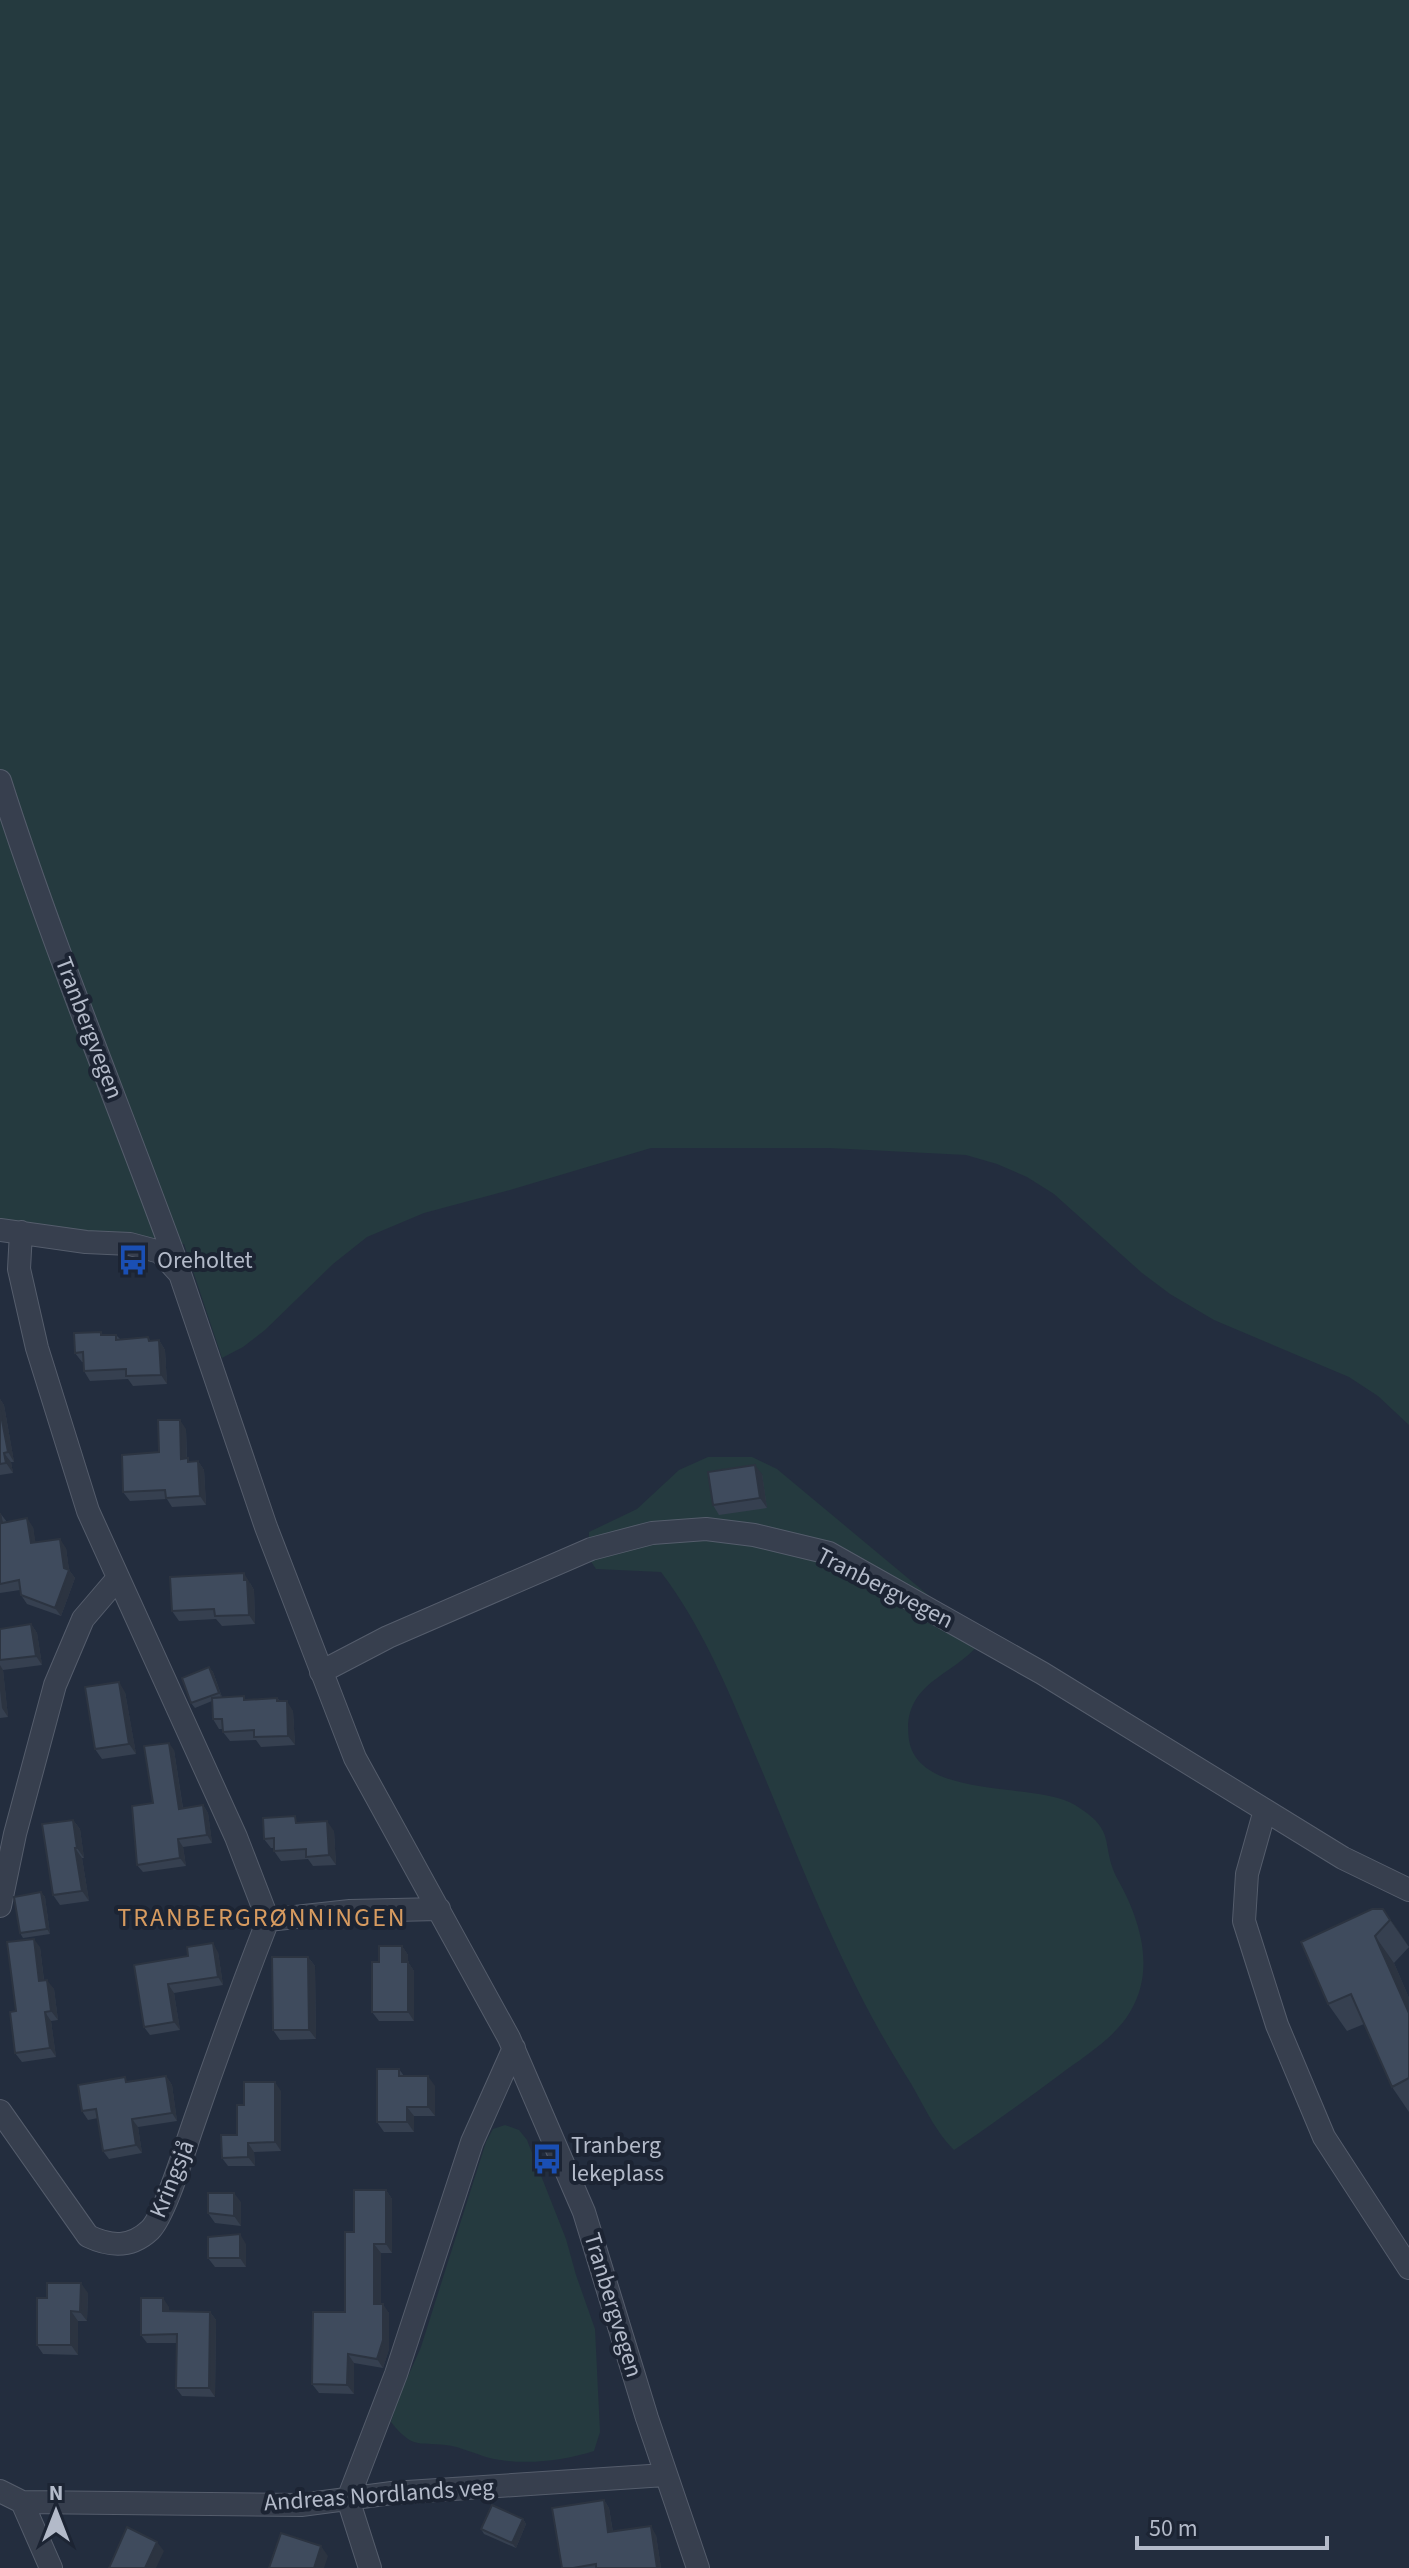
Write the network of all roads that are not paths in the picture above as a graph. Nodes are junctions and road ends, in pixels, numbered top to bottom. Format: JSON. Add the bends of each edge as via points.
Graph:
{"nodes":[{"id":1,"x":0,"y":781,"type":"edge"},
{"id":2,"x":11,"y":1231,"type":"edge"},
{"id":3,"x":180,"y":1274,"type":"junction"},
{"id":4,"x":118,"y":1578,"type":"junction"},
{"id":5,"x":321,"y":1672,"type":"junction"},
{"id":6,"x":1265,"y":1810,"type":"junction"},
{"id":7,"x":1409,"y":1890,"type":"edge"},
{"id":8,"x":0,"y":1906,"type":"edge"},
{"id":9,"x":439,"y":1909,"type":"junction"},
{"id":10,"x":268,"y":1920,"type":"junction"},
{"id":11,"x":514,"y":2048,"type":"junction"},
{"id":12,"x":0,"y":2111,"type":"edge"},
{"id":13,"x":1409,"y":2268,"type":"edge"},
{"id":14,"x":665,"y":2475,"type":"junction"},
{"id":15,"x":0,"y":2491,"type":"edge"},
{"id":16,"x":348,"y":2499,"type":"junction"},
{"id":17,"x":22,"y":2502,"type":"junction"},
{"id":18,"x":51,"y":2568,"type":"edge"},
{"id":19,"x":370,"y":2568,"type":"edge"},
{"id":20,"x":698,"y":2568,"type":"edge"}],
"edges":[{"from":1,"to":3,"type":"street","name":"Tranbergvegen","via":[[37,896]]},
{"from":2,"to":3,"type":"street","name":"Tranbergvegen","via":[[130,1244],[160,1252]]},
{"from":2,"to":4,"type":"street","via":[[37,1348],[88,1511]]},
{"from":3,"to":5,"type":"street","name":"Tranbergvegen"},
{"from":4,"to":8,"type":"street","via":[[83,1619],[55,1685]]},
{"from":4,"to":10,"type":"street","via":[[236,1837]]},
{"from":5,"to":6,"type":"street","name":"Tranbergvegen","via":[[388,1637],[591,1549],[652,1533],[706,1529],[754,1535],[829,1553],[1042,1673]]},
{"from":5,"to":9,"type":"street","name":"Tranbergvegen","via":[[355,1758]]},
{"from":6,"to":7,"type":"street","name":"Tranbergvegen","via":[[1343,1858]]},
{"from":6,"to":13,"type":"street","via":[[1247,1874],[1244,1921],[1267,1995],[1324,2137]]},
{"from":9,"to":10,"type":"street"},
{"from":9,"to":11,"type":"street","name":"Tranbergvegen"},
{"from":10,"to":12,"type":"street","name":"Kringsjå","via":[[171,2188],[152,2228],[132,2244],[105,2244],[88,2236]]},
{"from":11,"to":14,"type":"street","name":"Tranbergvegen","via":[[584,2212]]},
{"from":11,"to":16,"type":"street","via":[[472,2142],[396,2374]]},
{"from":14,"to":16,"type":"street","name":"Andreas Nordlands veg"},
{"from":14,"to":20,"type":"street","name":"Tranbergvegen"},
{"from":15,"to":17,"type":"street","name":"Andreas Nordlands veg"},
{"from":16,"to":17,"type":"street","name":"Andreas Nordlands veg","via":[[301,2505]]},
{"from":16,"to":19,"type":"street"},
{"from":17,"to":18,"type":"street"}]}
